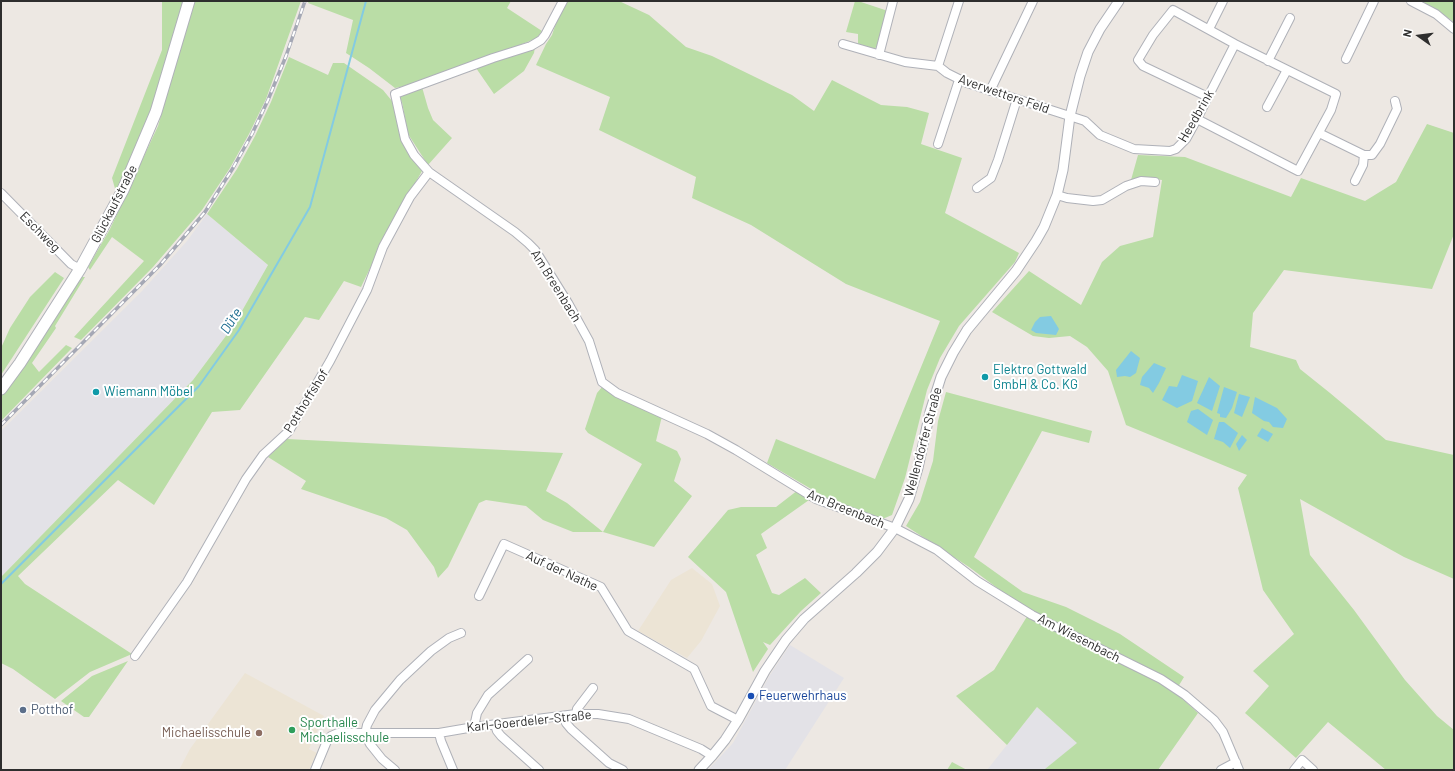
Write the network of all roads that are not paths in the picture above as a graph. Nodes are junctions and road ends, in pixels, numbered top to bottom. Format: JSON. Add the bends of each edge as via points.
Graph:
{"nodes":[{"id":1,"x":189,"y":1,"type":"edge"},
{"id":2,"x":563,"y":1,"type":"edge"},
{"id":3,"x":893,"y":1,"type":"edge"},
{"id":4,"x":959,"y":1,"type":"edge"},
{"id":5,"x":1033,"y":1,"type":"edge"},
{"id":6,"x":1119,"y":1,"type":"edge"},
{"id":7,"x":1223,"y":1,"type":"edge"},
{"id":8,"x":1374,"y":1,"type":"edge"},
{"id":9,"x":1411,"y":1,"type":"edge"},
{"id":10,"x":1290,"y":18,"type":"dead end"},
{"id":11,"x":1209,"y":29,"type":"junction"},
{"id":12,"x":1454,"y":29,"type":"edge"},
{"id":13,"x":843,"y":44,"type":"dead end"},
{"id":14,"x":1235,"y":44,"type":"junction"},
{"id":15,"x":879,"y":55,"type":"junction"},
{"id":16,"x":1346,"y":58,"type":"dead end"},
{"id":17,"x":1268,"y":61,"type":"junction"},
{"id":18,"x":938,"y":66,"type":"junction"},
{"id":19,"x":1287,"y":70,"type":"junction"},
{"id":20,"x":959,"y":80,"type":"junction"},
{"id":21,"x":990,"y":91,"type":"junction"},
{"id":22,"x":1208,"y":96,"type":"junction"},
{"id":23,"x":1017,"y":99,"type":"junction"},
{"id":24,"x":1395,"y":101,"type":"dead end"},
{"id":25,"x":1267,"y":107,"type":"dead end"},
{"id":26,"x":1070,"y":116,"type":"junction"},
{"id":27,"x":1197,"y":119,"type":"junction"},
{"id":28,"x":1319,"y":133,"type":"junction"},
{"id":29,"x":938,"y":144,"type":"dead end"},
{"id":30,"x":1364,"y":155,"type":"junction"},
{"id":31,"x":429,"y":172,"type":"junction"},
{"id":32,"x":1355,"y":181,"type":"dead end"},
{"id":33,"x":1155,"y":182,"type":"dead end"},
{"id":34,"x":977,"y":188,"type":"dead end"},
{"id":35,"x":1,"y":193,"type":"edge"},
{"id":36,"x":1057,"y":195,"type":"junction"},
{"id":37,"x":80,"y":269,"type":"junction"},
{"id":38,"x":1,"y":389,"type":"edge"},
{"id":39,"x":895,"y":528,"type":"junction"},
{"id":40,"x":479,"y":596,"type":"dead end"},
{"id":41,"x":461,"y":633,"type":"dead end"},
{"id":42,"x":134,"y":656,"type":"dead end"},
{"id":43,"x":528,"y":659,"type":"dead end"},
{"id":44,"x":593,"y":688,"type":"dead end"},
{"id":45,"x":576,"y":714,"type":"junction"},
{"id":46,"x":564,"y":717,"type":"junction"},
{"id":47,"x":738,"y":720,"type":"junction"},
{"id":48,"x":495,"y":725,"type":"junction"},
{"id":49,"x":474,"y":727,"type":"junction"},
{"id":50,"x":439,"y":732,"type":"junction"},
{"id":51,"x":365,"y":734,"type":"junction"},
{"id":52,"x":712,"y":756,"type":"junction"},
{"id":53,"x":1236,"y":762,"type":"junction"},
{"id":54,"x":315,"y":770,"type":"edge"},
{"id":55,"x":395,"y":770,"type":"edge"},
{"id":56,"x":453,"y":770,"type":"edge"},
{"id":57,"x":539,"y":770,"type":"edge"},
{"id":58,"x":623,"y":770,"type":"edge"},
{"id":59,"x":699,"y":770,"type":"edge"},
{"id":60,"x":1221,"y":770,"type":"edge"},
{"id":61,"x":1240,"y":770,"type":"edge"},
{"id":62,"x":1294,"y":770,"type":"edge"},
{"id":63,"x":1313,"y":770,"type":"edge"}],
"edges":[{"from":1,"to":37,"type":"main road","name":"Glückaufstraße","via":[[156,112],[123,190]]},
{"from":2,"to":31,"type":"street","name":"Am Breenbach","via":[[545,35],[531,46],[395,94],[406,139],[414,155]]},
{"from":3,"to":15,"type":"street"},
{"from":4,"to":18,"type":"street"},
{"from":5,"to":21,"type":"street"},
{"from":6,"to":26,"type":"street","name":"Wellendorfer Straße","via":[[1088,52]]},
{"from":7,"to":11,"type":"street"},
{"from":8,"to":16,"type":"street"},
{"from":9,"to":12,"type":"street","via":[[1436,14]]},
{"from":10,"to":17,"type":"street"},
{"from":11,"to":14,"type":"street"},
{"from":11,"to":22,"type":"street","via":[[1173,10],[1153,35],[1138,60],[1143,66]]},
{"from":13,"to":15,"type":"street"},
{"from":14,"to":17,"type":"street"},
{"from":14,"to":22,"type":"street","name":"Heedbrink"},
{"from":15,"to":18,"type":"street","via":[[905,62]]},
{"from":17,"to":19,"type":"street"},
{"from":18,"to":20,"type":"street","name":"Averwetters Feld"},
{"from":19,"to":25,"type":"street"},
{"from":19,"to":28,"type":"street","via":[[1336,94]]},
{"from":20,"to":21,"type":"street","name":"Averwetters Feld"},
{"from":20,"to":29,"type":"street"},
{"from":21,"to":23,"type":"street","name":"Averwetters Feld"},
{"from":22,"to":27,"type":"street","name":"Heedbrink"},
{"from":23,"to":26,"type":"street","name":"Averwetters Feld"},
{"from":23,"to":34,"type":"street","via":[[991,178]]},
{"from":24,"to":30,"type":"street","via":[[1397,109],[1380,144],[1372,155]]},
{"from":26,"to":27,"type":"street","name":"Heedbrink","via":[[1085,121],[1100,135],[1134,149],[1170,151],[1186,139]]},
{"from":26,"to":36,"type":"street","name":"Wellendorfer Straße"},
{"from":27,"to":28,"type":"street","via":[[1298,171]]},
{"from":28,"to":30,"type":"street"},
{"from":30,"to":32,"type":"street","via":[[1363,165]]},
{"from":31,"to":39,"type":"street","name":"Am Breenbach","via":[[528,242],[568,303],[589,341],[602,382],[607,386],[639,404],[733,448],[816,499]]},
{"from":31,"to":42,"type":"street","name":"Potthoffshof","via":[[410,197],[396,222],[383,247],[367,290],[289,431],[263,455],[187,582]]},
{"from":33,"to":36,"type":"street","via":[[1141,181],[1126,186],[1102,200]]},
{"from":35,"to":37,"type":"street","name":"Eschweg","via":[[71,264]]},
{"from":36,"to":39,"type":"street","name":"Wellendorfer Straße","via":[[1032,247],[1016,271],[967,330],[941,376],[909,499]]},
{"from":37,"to":38,"type":"main road","name":"Glückaufstraße"},
{"from":39,"to":47,"type":"street","name":"Wellendorfer Straße","via":[[877,552],[804,619],[786,640],[764,671]]},
{"from":39,"to":53,"type":"street","name":"Am Wiesenbach","via":[[937,550],[977,581],[1032,615],[1167,683],[1214,720],[1223,732]]},
{"from":40,"to":47,"type":"street","name":"Auf der Nathe","via":[[504,544],[601,587],[628,631],[694,669],[711,706]]},
{"from":41,"to":51,"type":"street","via":[[431,651],[400,680],[375,710]]},
{"from":43,"to":49,"type":"street","via":[[488,695],[476,713]]},
{"from":44,"to":45,"type":"street"},
{"from":45,"to":46,"type":"street","name":"Karl-Goerdeler-Straße"},
{"from":45,"to":52,"type":"street","name":"Karl-Goerdeler-Straße","via":[[598,714],[629,719]]},
{"from":46,"to":48,"type":"street","name":"Karl-Goerdeler-Straße"},
{"from":46,"to":58,"type":"street","via":[[571,729],[609,763]]},
{"from":47,"to":52,"type":"street","name":"Wellendorfer Straße"},
{"from":48,"to":49,"type":"street","name":"Karl-Goerdeler-Straße"},
{"from":48,"to":57,"type":"street","via":[[501,736]]},
{"from":49,"to":50,"type":"street","name":"Karl-Goerdeler-Straße"},
{"from":50,"to":51,"type":"street","name":"Karl-Goerdeler-Straße"},
{"from":50,"to":56,"type":"street"},
{"from":51,"to":54,"type":"street","name":"Karl-Goerdeler-Straße","via":[[338,733],[331,736]]},
{"from":51,"to":55,"type":"street","via":[[382,759]]},
{"from":52,"to":59,"type":"street","name":"Wellendorfer Straße"},
{"from":53,"to":60,"type":"street"},
{"from":53,"to":61,"type":"street","name":"Am Wiesenbach"},
{"from":62,"to":63,"type":"street","via":[[1302,760]]}]}
